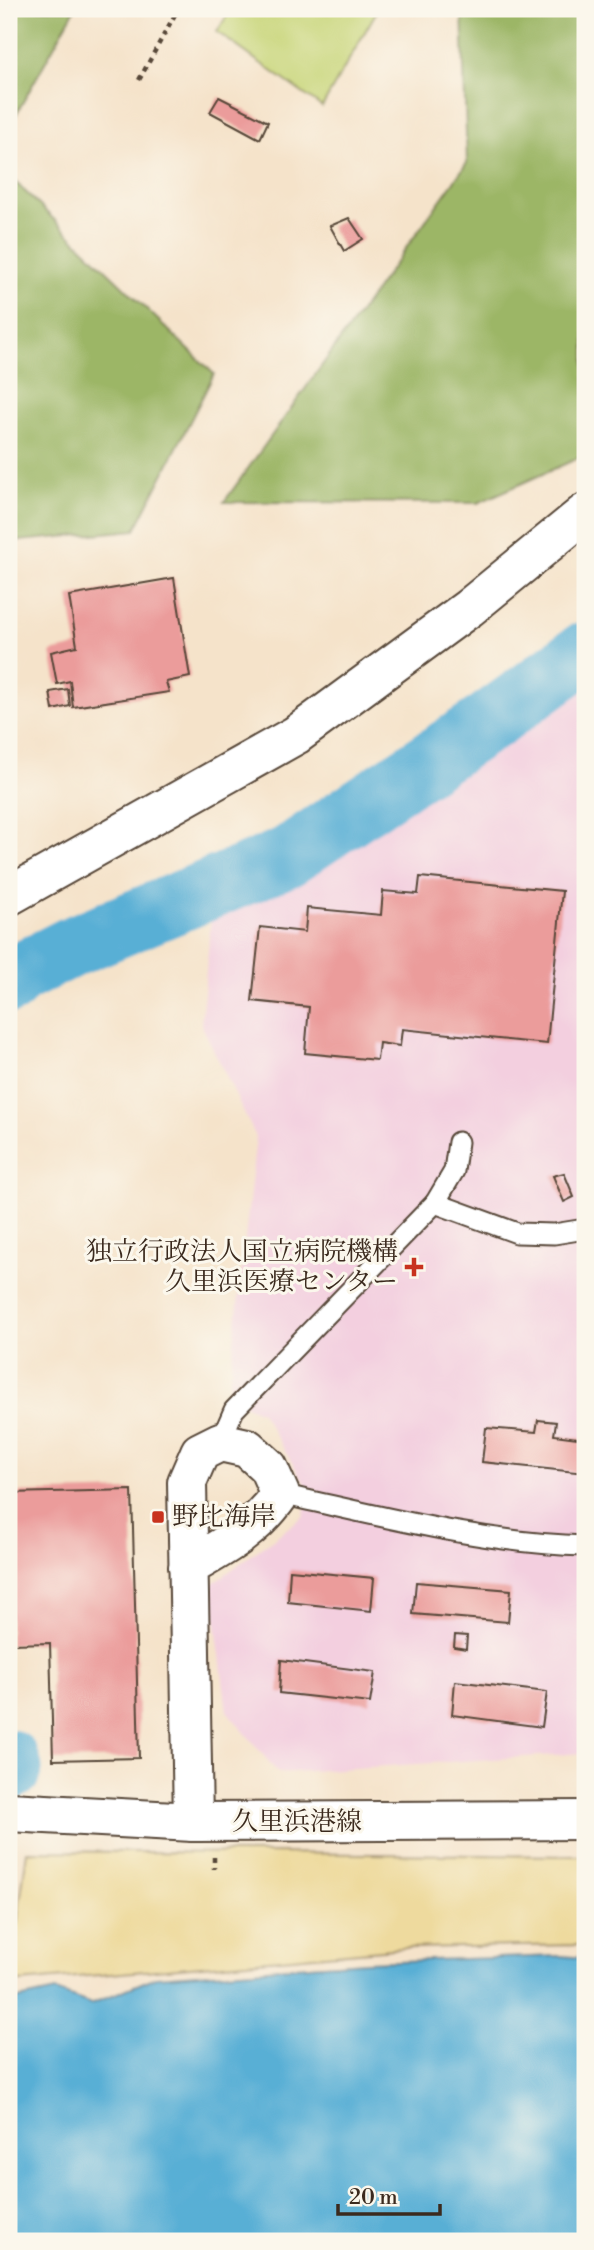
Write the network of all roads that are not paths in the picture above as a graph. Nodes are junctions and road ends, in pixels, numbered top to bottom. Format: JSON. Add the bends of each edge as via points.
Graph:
{"nodes":[{"id":1,"x":585,"y":513,"type":"edge"},
{"id":2,"x":9,"y":896,"type":"edge"},
{"id":3,"x":458,"y":1142,"type":"dead end"},
{"id":4,"x":435,"y":1203,"type":"junction"},
{"id":5,"x":585,"y":1229,"type":"edge"},
{"id":6,"x":220,"y":1442,"type":"junction"},
{"id":7,"x":280,"y":1494,"type":"junction"},
{"id":8,"x":585,"y":1546,"type":"edge"},
{"id":9,"x":188,"y":1567,"type":"junction"},
{"id":10,"x":9,"y":1812,"type":"edge"},
{"id":11,"x":585,"y":1820,"type":"edge"},
{"id":12,"x":193,"y":1822,"type":"junction"}],
"edges":[{"from":1,"to":2,"type":"street","via":[[469,608],[296,735]]},
{"from":3,"to":4,"type":"lane","via":[[454,1171]]},
{"from":4,"to":5,"type":"lane","via":[[517,1233]]},
{"from":4,"to":6,"type":"lane","via":[[234,1410]]},
{"from":6,"to":7,"type":"street","via":[[247,1448],[268,1467]]},
{"from":6,"to":9,"type":"street","via":[[200,1452],[187,1482]]},
{"from":7,"to":8,"type":"lane","via":[[464,1534],[539,1545]]},
{"from":7,"to":9,"type":"street","via":[[265,1515],[237,1539]]},
{"from":9,"to":12,"type":"street"},
{"from":10,"to":12,"type":"street","name":"久里浜港線"},
{"from":11,"to":12,"type":"street","name":"久里浜港線"}]}
